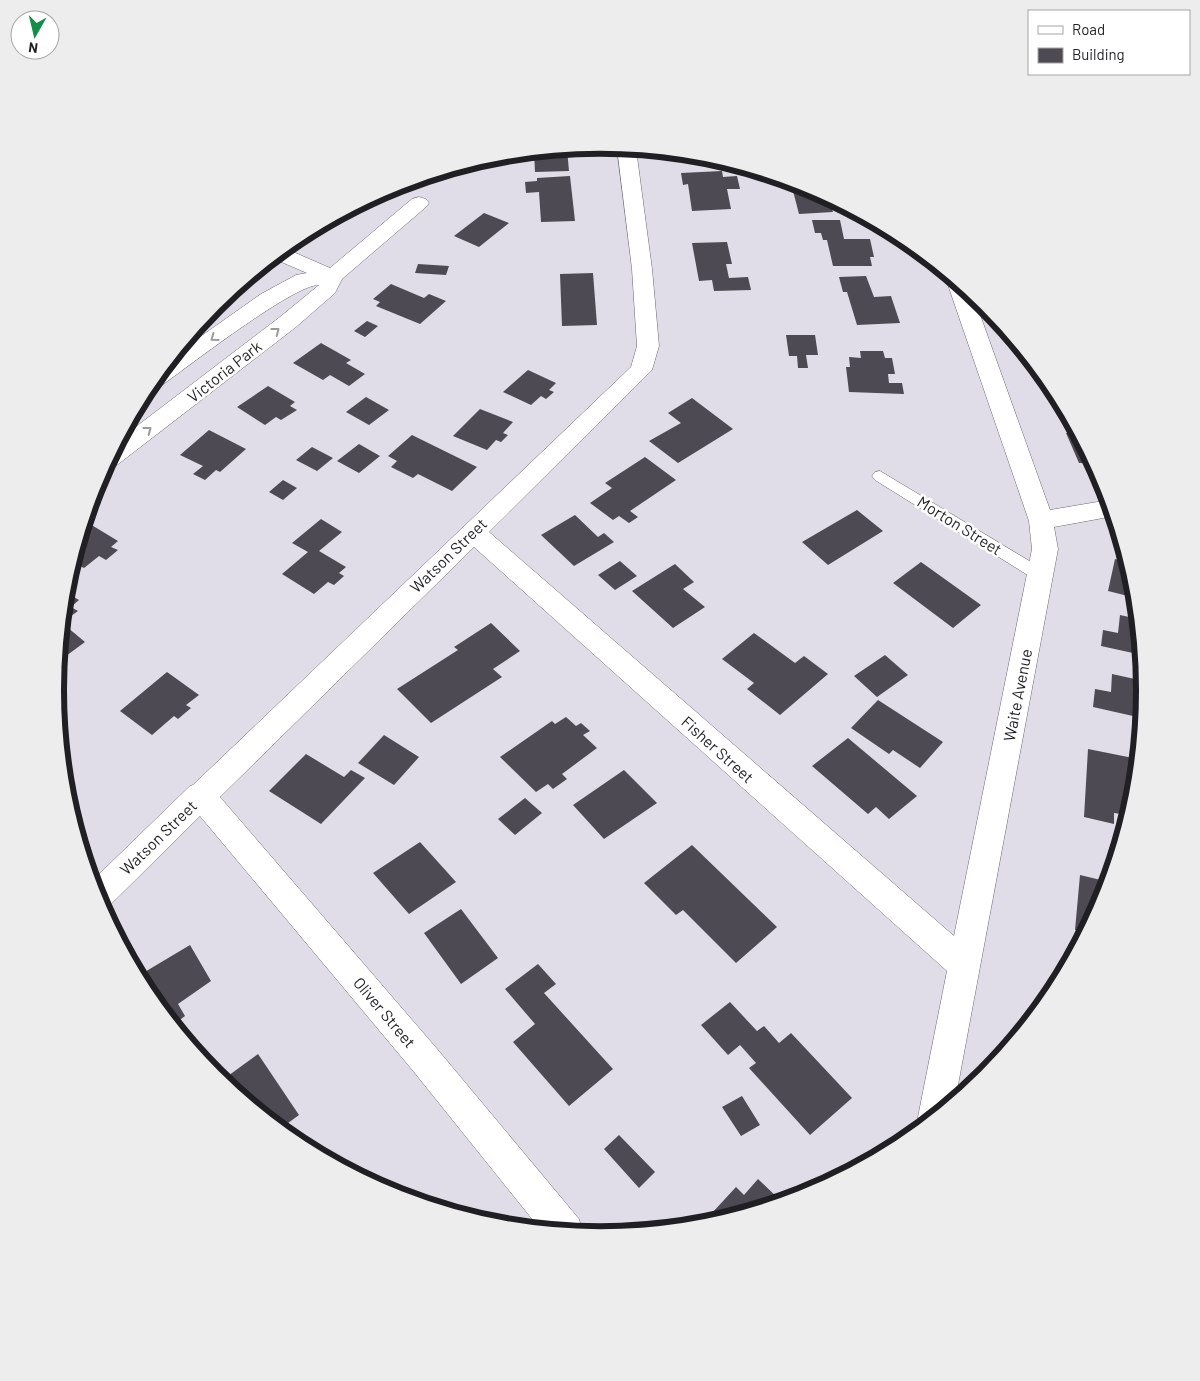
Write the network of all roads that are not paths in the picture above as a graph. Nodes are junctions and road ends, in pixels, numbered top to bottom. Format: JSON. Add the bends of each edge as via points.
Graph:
{"nodes":[{"id":1,"x":627,"y":155,"type":"edge"},
{"id":2,"x":419,"y":203,"type":"dead end"},
{"id":3,"x":286,"y":256,"type":"edge"},
{"id":4,"x":333,"y":276,"type":"junction"},
{"id":5,"x":963,"y":295,"type":"edge"},
{"id":6,"x":173,"y":367,"type":"edge"},
{"id":7,"x":121,"y":449,"type":"edge"},
{"id":8,"x":880,"y":476,"type":"dead end"},
{"id":9,"x":1105,"y":509,"type":"edge"},
{"id":10,"x":1041,"y":521,"type":"junction"},
{"id":11,"x":472,"y":532,"type":"junction"},
{"id":12,"x":1040,"y":575,"type":"junction"},
{"id":13,"x":200,"y":795,"type":"junction"},
{"id":14,"x":103,"y":891,"type":"edge"},
{"id":15,"x":964,"y":965,"type":"junction"},
{"id":16,"x":937,"y":1108,"type":"edge"},
{"id":17,"x":561,"y":1226,"type":"edge"}],
"edges":[{"from":1,"to":11,"type":"street","name":"Watson Street","via":[[648,346],[641,370]]},
{"from":2,"to":4,"type":"street","name":"Victoria Park"},
{"from":3,"to":4,"type":"street"},
{"from":4,"to":6,"type":"street","name":"Victoria Park","one_way":true,"via":[[303,280],[269,299]]},
{"from":7,"to":4,"type":"street","name":"Victoria Park","one_way":true,"via":[[288,322],[328,288]]},
{"from":5,"to":10,"type":"street","name":"Waite Avenue"},
{"from":8,"to":12,"type":"lane","name":"Morton Street"},
{"from":9,"to":10,"type":"street"},
{"from":10,"to":12,"type":"street","name":"Waite Avenue","via":[[1045,549]]},
{"from":11,"to":13,"type":"street","name":"Watson Street"},
{"from":11,"to":15,"type":"street","name":"Fisher Street"},
{"from":12,"to":15,"type":"street","name":"Waite Avenue"},
{"from":13,"to":14,"type":"street","name":"Watson Street"},
{"from":13,"to":17,"type":"street","name":"Oliver Street"},
{"from":15,"to":16,"type":"street","name":"Waite Avenue"}]}
